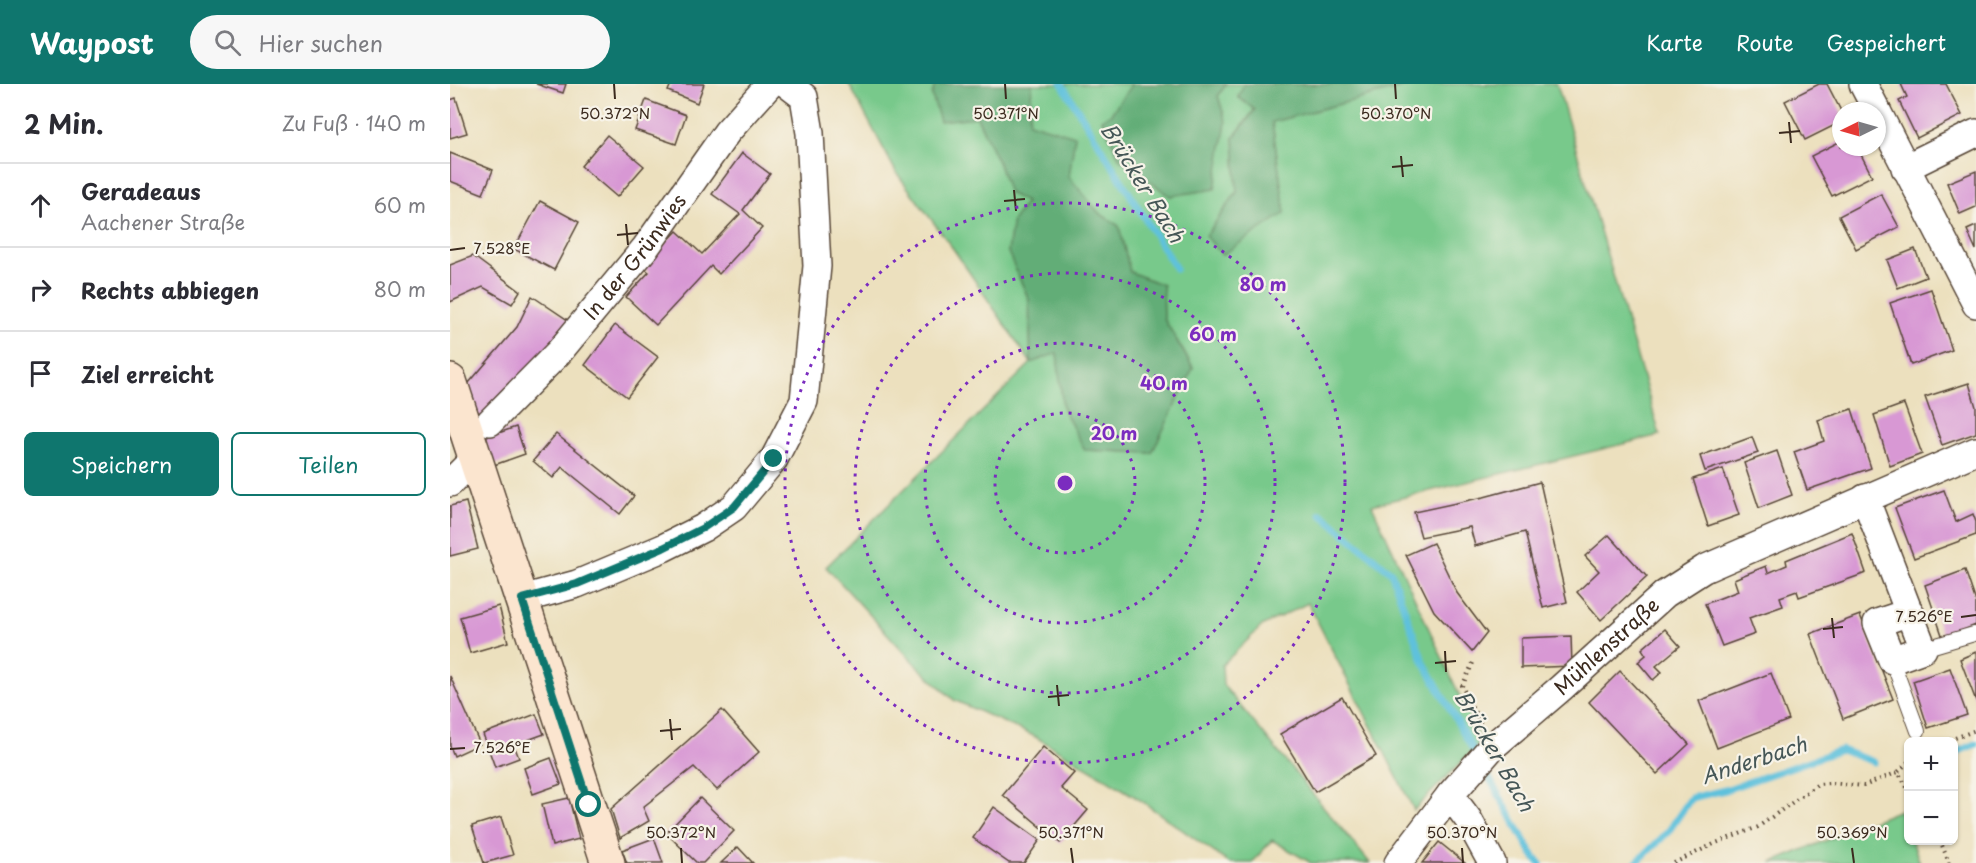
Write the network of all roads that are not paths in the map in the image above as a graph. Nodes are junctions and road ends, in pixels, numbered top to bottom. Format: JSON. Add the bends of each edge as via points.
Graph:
{"nodes":[{"id":1,"x":773,"y":84,"type":"edge"},
{"id":2,"x":1863,"y":84,"type":"edge"},
{"id":3,"x":1872,"y":102,"type":"edge"},
{"id":4,"x":1886,"y":129,"type":"edge"},
{"id":5,"x":1976,"y":133,"type":"edge"},
{"id":6,"x":1905,"y":168,"type":"junction"},
{"id":7,"x":1976,"y":304,"type":"edge"},
{"id":8,"x":450,"y":381,"type":"edge"},
{"id":9,"x":490,"y":422,"type":"dead end"},
{"id":10,"x":1976,"y":451,"type":"edge"},
{"id":11,"x":475,"y":458,"type":"junction"},
{"id":12,"x":450,"y":483,"type":"edge"},
{"id":13,"x":1865,"y":498,"type":"junction"},
{"id":14,"x":522,"y":599,"type":"junction"},
{"id":15,"x":1910,"y":612,"type":"junction"},
{"id":16,"x":1974,"y":634,"type":"dead end"},
{"id":17,"x":1923,"y":649,"type":"junction"},
{"id":18,"x":1892,"y":660,"type":"junction"},
{"id":19,"x":1918,"y":731,"type":"dead end"},
{"id":20,"x":1458,"y":786,"type":"junction"},
{"id":21,"x":608,"y":863,"type":"edge"},
{"id":22,"x":1398,"y":863,"type":"edge"},
{"id":23,"x":1492,"y":863,"type":"edge"}],
"edges":[{"from":1,"to":9,"type":"street","name":"In der Grünwies","via":[[727,132],[646,247],[559,352]]},
{"from":1,"to":14,"type":"street","via":[[804,98],[810,133],[817,266],[804,401],[774,459],[734,507],[663,548],[577,584]]},
{"from":2,"to":3,"type":"street"},
{"from":4,"to":6,"type":"street"},
{"from":5,"to":6,"type":"street"},
{"from":6,"to":7,"type":"street"},
{"from":8,"to":11,"type":"main road"},
{"from":10,"to":13,"type":"street","name":"Mühlenstraße"},
{"from":11,"to":12,"type":"street"},
{"from":11,"to":14,"type":"main road"},
{"from":13,"to":15,"type":"street"},
{"from":13,"to":20,"type":"street","name":"Mühlenstraße","via":[[1704,569],[1665,594],[1490,749]]},
{"from":14,"to":21,"type":"main road"},
{"from":15,"to":17,"type":"street"},
{"from":15,"to":18,"type":"street","via":[[1877,623]]},
{"from":16,"to":17,"type":"lane"},
{"from":17,"to":18,"type":"street"},
{"from":18,"to":19,"type":"lane"},
{"from":20,"to":22,"type":"street","name":"Mühlenstraße"},
{"from":20,"to":23,"type":"street","via":[[1468,819]]}]}
